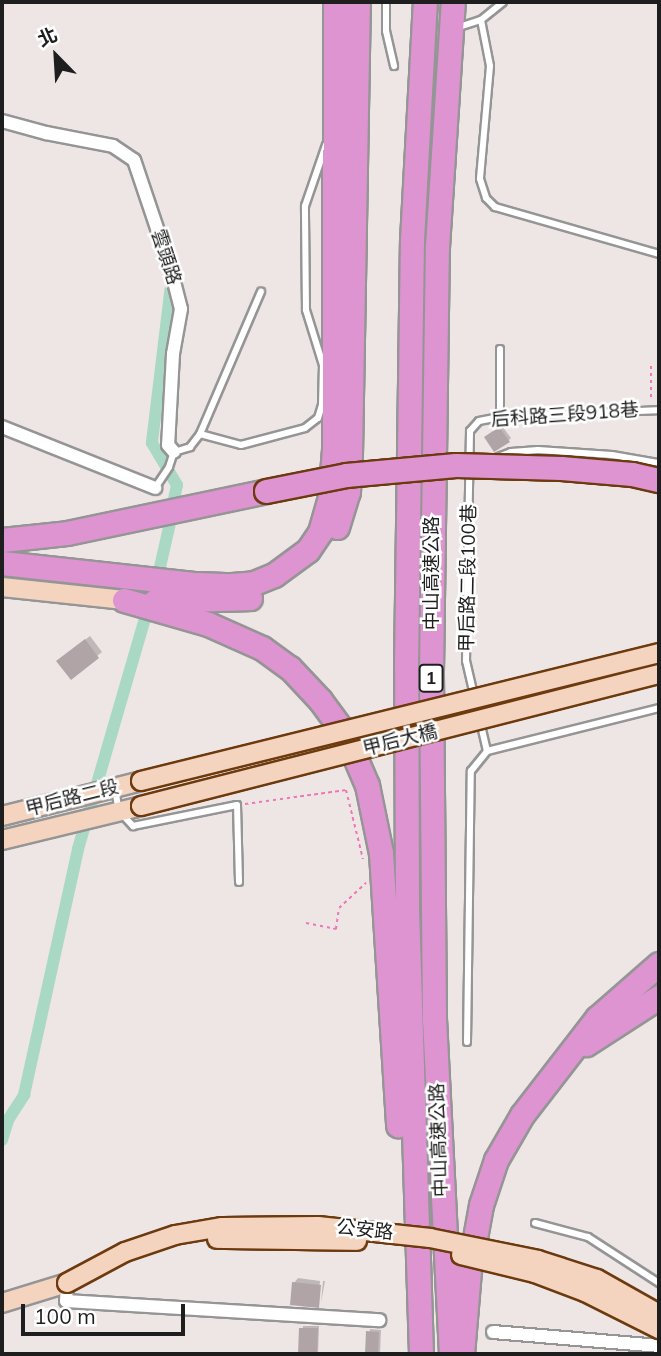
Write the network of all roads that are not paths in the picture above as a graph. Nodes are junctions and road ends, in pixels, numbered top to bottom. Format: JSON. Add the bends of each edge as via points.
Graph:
{"nodes":[{"id":1,"x":335,"y":2,"type":"edge"},
{"id":2,"x":358,"y":2,"type":"edge"},
{"id":3,"x":386,"y":2,"type":"edge"},
{"id":4,"x":425,"y":2,"type":"edge"},
{"id":5,"x":453,"y":2,"type":"edge"},
{"id":6,"x":503,"y":2,"type":"edge"},
{"id":7,"x":481,"y":20,"type":"junction"},
{"id":8,"x":459,"y":27,"type":"dead end"},
{"id":9,"x":394,"y":66,"type":"dead end"},
{"id":10,"x":2,"y":121,"type":"edge"},
{"id":11,"x":335,"y":127,"type":"junction"},
{"id":12,"x":659,"y":254,"type":"edge"},
{"id":13,"x":261,"y":292,"type":"dead end"},
{"id":14,"x":500,"y":349,"type":"dead end"},
{"id":15,"x":655,"y":410,"type":"edge"},
{"id":16,"x":500,"y":417,"type":"junction"},
{"id":17,"x":2,"y":427,"type":"edge"},
{"id":18,"x":200,"y":434,"type":"junction"},
{"id":19,"x":174,"y":452,"type":"junction"},
{"id":20,"x":659,"y":463,"type":"edge"},
{"id":21,"x":470,"y":468,"type":"junction"},
{"id":22,"x":659,"y":480,"type":"edge"},
{"id":23,"x":155,"y":488,"type":"joint"},
{"id":24,"x":2,"y":540,"type":"edge"},
{"id":25,"x":2,"y":563,"type":"edge"},
{"id":26,"x":2,"y":587,"type":"edge"},
{"id":27,"x":124,"y":600,"type":"junction"},
{"id":28,"x":659,"y":653,"type":"edge"},
{"id":29,"x":659,"y":674,"type":"edge"},
{"id":30,"x":659,"y":708,"type":"edge"},
{"id":31,"x":487,"y":751,"type":"junction"},
{"id":32,"x":141,"y":781,"type":"joint"},
{"id":33,"x":114,"y":788,"type":"junction"},
{"id":34,"x":141,"y":806,"type":"joint"},
{"id":35,"x":119,"y":811,"type":"junction"},
{"id":36,"x":2,"y":816,"type":"edge"},
{"id":37,"x":2,"y":840,"type":"edge"},
{"id":38,"x":240,"y":882,"type":"dead end"},
{"id":39,"x":659,"y":964,"type":"edge"},
{"id":40,"x":659,"y":997,"type":"edge"},
{"id":41,"x":467,"y":1042,"type":"dead end"},
{"id":42,"x":564,"y":1060,"type":"junction"},
{"id":43,"x":535,"y":1223,"type":"dead end"},
{"id":44,"x":67,"y":1283,"type":"junction"},
{"id":45,"x":659,"y":1283,"type":"edge"},
{"id":46,"x":416,"y":1284,"type":"junction"},
{"id":47,"x":2,"y":1303,"type":"edge"},
{"id":48,"x":659,"y":1314,"type":"edge"},
{"id":49,"x":379,"y":1320,"type":"dead end"},
{"id":50,"x":659,"y":1329,"type":"edge"},
{"id":51,"x":493,"y":1332,"type":"dead end"},
{"id":52,"x":659,"y":1346,"type":"edge"},
{"id":53,"x":421,"y":1354,"type":"edge"},
{"id":54,"x":451,"y":1354,"type":"edge"},
{"id":55,"x":462,"y":1354,"type":"edge"}],
"edges":[{"from":1,"to":11,"type":"highway"},
{"from":2,"to":27,"type":"highway","via":[[350,454],[348,492],[338,526],[310,568],[283,588],[229,601]]},
{"from":3,"to":9,"type":"lane","via":[[386,32]]},
{"from":4,"to":46,"type":"highway","name":"中山高速公路","number":"1","via":[[412,240],[406,641]]},
{"from":5,"to":54,"type":"highway","name":"中山高速公路","number":"1","via":[[437,247],[431,671],[434,1019]]},
{"from":6,"to":7,"type":"lane"},
{"from":7,"to":8,"type":"lane"},
{"from":7,"to":12,"type":"lane","via":[[490,66],[480,179],[486,198],[495,207]]},
{"from":10,"to":19,"type":"street","name":"雲頭路","via":[[113,146],[134,160],[181,309],[173,354],[168,446]]},
{"from":11,"to":18,"type":"lane","via":[[305,206],[306,310],[323,365],[318,418],[305,428],[241,445]]},
{"from":11,"to":25,"type":"highway","via":[[334,449],[326,518],[308,550],[274,575],[232,585]]},
{"from":13,"to":18,"type":"lane"},
{"from":14,"to":16,"type":"lane"},
{"from":15,"to":16,"type":"lane","name":"后科路三段918巷"},
{"from":16,"to":21,"type":"lane","name":"后科路三段918巷","via":[[479,421],[470,431]]},
{"from":17,"to":23,"type":"street"},
{"from":18,"to":19,"type":"lane","via":[[190,447]]},
{"from":19,"to":23,"type":"lane","name":"雲頭路"},
{"from":20,"to":21,"type":"lane","via":[[524,450]]},
{"from":21,"to":31,"type":"lane","name":"甲后路二段100巷","via":[[466,661]]},
{"from":22,"to":24,"type":"highway","bridge":true,"via":[[600,471],[456,465],[346,475],[67,533]]},
{"from":26,"to":27,"type":"main road"},
{"from":27,"to":46,"type":"highway","via":[[208,624],[262,648],[290,668],[320,700],[357,758],[372,806],[384,873],[402,1214]]},
{"from":28,"to":32,"type":"main road","name":"甲后大橋","bridge":true},
{"from":29,"to":34,"type":"main road","name":"甲后大橋","bridge":true},
{"from":30,"to":31,"type":"lane"},
{"from":31,"to":41,"type":"lane","via":[[471,771]]},
{"from":32,"to":33,"type":"main road","name":"甲后路二段"},
{"from":33,"to":35,"type":"lane"},
{"from":33,"to":36,"type":"main road","name":"甲后路二段"},
{"from":34,"to":35,"type":"main road","name":"甲后路二段"},
{"from":35,"to":37,"type":"main road","name":"甲后路二段"},
{"from":35,"to":38,"type":"lane","via":[[133,826],[237,806]]},
{"from":39,"to":42,"type":"highway","via":[[597,1018]]},
{"from":40,"to":42,"type":"highway"},
{"from":42,"to":55,"type":"highway","via":[[522,1115],[488,1183],[469,1271]]},
{"from":43,"to":45,"type":"lane","via":[[588,1237]]},
{"from":44,"to":47,"type":"main road","name":"公安路"},
{"from":44,"to":48,"type":"main road","name":"公安路","bridge":true,"via":[[125,1252],[175,1235],[222,1227],[318,1226],[430,1238],[538,1260],[597,1279]]},
{"from":44,"to":49,"type":"street","via":[[66,1301]]},
{"from":44,"to":50,"type":"main road","name":"公安路","bridge":true,"via":[[92,1279],[177,1246],[223,1238],[371,1242],[482,1259],[535,1273]]},
{"from":46,"to":53,"type":"highway","name":"中山高速公路","number":"1"},
{"from":51,"to":52,"type":"street"}]}
